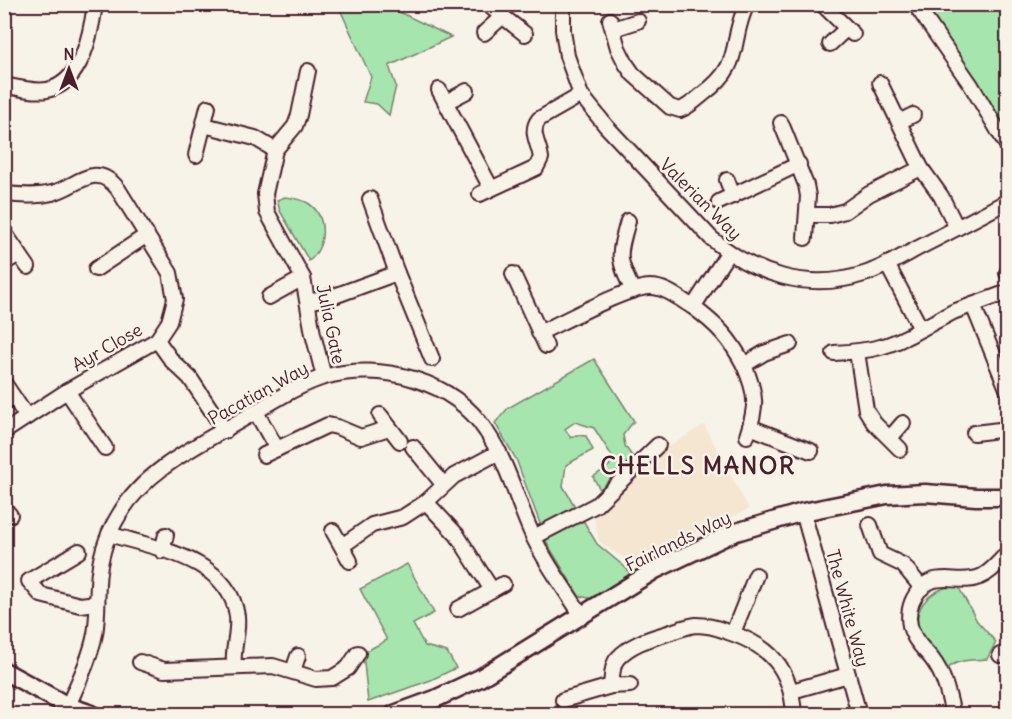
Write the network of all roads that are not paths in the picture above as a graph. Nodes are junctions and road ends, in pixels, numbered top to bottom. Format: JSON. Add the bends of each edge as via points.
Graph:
{"nodes":[{"id":1,"x":95,"y":4,"type":"edge"},
{"id":2,"x":487,"y":4,"type":"edge"},
{"id":3,"x":563,"y":4,"type":"edge"},
{"id":4,"x":747,"y":4,"type":"edge"},
{"id":5,"x":822,"y":4,"type":"edge"},
{"id":6,"x":915,"y":4,"type":"edge"},
{"id":7,"x":503,"y":15,"type":"junction"},
{"id":8,"x":638,"y":21,"type":"dead end"},
{"id":9,"x":484,"y":33,"type":"dead end"},
{"id":10,"x":525,"y":33,"type":"dead end"},
{"id":11,"x":830,"y":44,"type":"dead end"},
{"id":12,"x":302,"y":78,"type":"dead end"},
{"id":13,"x":880,"y":83,"type":"dead end"},
{"id":14,"x":4,"y":85,"type":"edge"},
{"id":15,"x":467,"y":91,"type":"dead end"},
{"id":16,"x":581,"y":96,"type":"junction"},
{"id":17,"x":208,"y":107,"type":"dead end"},
{"id":18,"x":913,"y":115,"type":"dead end"},
{"id":19,"x":899,"y":122,"type":"junction"},
{"id":20,"x":781,"y":123,"type":"dead end"},
{"id":21,"x":204,"y":125,"type":"junction"},
{"id":22,"x":1008,"y":147,"type":"edge"},
{"id":23,"x":274,"y":150,"type":"junction"},
{"id":24,"x":196,"y":155,"type":"dead end"},
{"id":25,"x":799,"y":165,"type":"junction"},
{"id":26,"x":921,"y":168,"type":"junction"},
{"id":27,"x":727,"y":180,"type":"dead end"},
{"id":28,"x":4,"y":194,"type":"edge"},
{"id":29,"x":734,"y":196,"type":"junction"},
{"id":30,"x":370,"y":199,"type":"dead end"},
{"id":31,"x":1008,"y":201,"type":"edge"},
{"id":32,"x":719,"y":202,"type":"dead end"},
{"id":33,"x":807,"y":214,"type":"junction"},
{"id":34,"x":628,"y":221,"type":"dead end"},
{"id":35,"x":957,"y":228,"type":"junction"},
{"id":36,"x":4,"y":232,"type":"edge"},
{"id":37,"x":147,"y":235,"type":"junction"},
{"id":38,"x":805,"y":238,"type":"dead end"},
{"id":39,"x":728,"y":253,"type":"junction"},
{"id":40,"x":19,"y":254,"type":"junction"},
{"id":41,"x":4,"y":263,"type":"edge"},
{"id":42,"x":887,"y":264,"type":"junction"},
{"id":43,"x":28,"y":267,"type":"dead end"},
{"id":44,"x":96,"y":269,"type":"dead end"},
{"id":45,"x":397,"y":273,"type":"junction"},
{"id":46,"x":513,"y":274,"type":"dead end"},
{"id":47,"x":303,"y":278,"type":"junction"},
{"id":48,"x":633,"y":291,"type":"junction"},
{"id":49,"x":1008,"y":292,"type":"edge"},
{"id":50,"x":269,"y":297,"type":"dead end"},
{"id":51,"x":309,"y":302,"type":"junction"},
{"id":52,"x":973,"y":306,"type":"junction"},
{"id":53,"x":693,"y":307,"type":"junction"},
{"id":54,"x":921,"y":329,"type":"junction"},
{"id":55,"x":539,"y":333,"type":"junction"},
{"id":56,"x":156,"y":340,"type":"junction"},
{"id":57,"x":790,"y":344,"type":"dead end"},
{"id":58,"x":546,"y":346,"type":"dead end"},
{"id":59,"x":858,"y":352,"type":"junction"},
{"id":60,"x":834,"y":353,"type":"dead end"},
{"id":61,"x":432,"y":358,"type":"dead end"},
{"id":62,"x":744,"y":365,"type":"junction"},
{"id":63,"x":324,"y":377,"type":"junction"},
{"id":64,"x":4,"y":383,"type":"edge"},
{"id":65,"x":67,"y":391,"type":"junction"},
{"id":66,"x":1008,"y":392,"type":"edge"},
{"id":67,"x":256,"y":412,"type":"junction"},
{"id":68,"x":380,"y":415,"type":"dead end"},
{"id":69,"x":27,"y":417,"type":"junction"},
{"id":70,"x":903,"y":423,"type":"dead end"},
{"id":71,"x":389,"y":428,"type":"junction"},
{"id":72,"x":1008,"y":429,"type":"edge"},
{"id":73,"x":225,"y":431,"type":"junction"},
{"id":74,"x":4,"y":432,"type":"edge"},
{"id":75,"x":974,"y":433,"type":"dead end"},
{"id":76,"x":890,"y":438,"type":"junction"},
{"id":77,"x":658,"y":445,"type":"dead end"},
{"id":78,"x":105,"y":448,"type":"dead end"},
{"id":79,"x":900,"y":449,"type":"dead end"},
{"id":80,"x":811,"y":451,"type":"dead end"},
{"id":81,"x":499,"y":452,"type":"junction"},
{"id":82,"x":443,"y":484,"type":"junction"},
{"id":83,"x":1008,"y":497,"type":"edge"},
{"id":84,"x":426,"y":502,"type":"junction"},
{"id":85,"x":803,"y":512,"type":"junction"},
{"id":86,"x":870,"y":525,"type":"dead end"},
{"id":87,"x":333,"y":531,"type":"dead end"},
{"id":88,"x":109,"y":534,"type":"junction"},
{"id":89,"x":166,"y":535,"type":"dead end"},
{"id":90,"x":534,"y":537,"type":"junction"},
{"id":91,"x":342,"y":546,"type":"junction"},
{"id":92,"x":162,"y":551,"type":"junction"},
{"id":93,"x":79,"y":552,"type":"dead end"},
{"id":94,"x":1008,"y":553,"type":"edge"},
{"id":95,"x":350,"y":561,"type":"dead end"},
{"id":96,"x":756,"y":575,"type":"dead end"},
{"id":97,"x":922,"y":588,"type":"junction"},
{"id":98,"x":97,"y":603,"type":"junction"},
{"id":99,"x":458,"y":609,"type":"dead end"},
{"id":100,"x":582,"y":616,"type":"junction"},
{"id":101,"x":733,"y":633,"type":"junction"},
{"id":102,"x":358,"y":653,"type":"dead end"},
{"id":103,"x":298,"y":656,"type":"dead end"},
{"id":104,"x":234,"y":666,"type":"junction"},
{"id":105,"x":146,"y":668,"type":"dead end"},
{"id":106,"x":293,"y":670,"type":"junction"},
{"id":107,"x":4,"y":671,"type":"edge"},
{"id":108,"x":848,"y":675,"type":"junction"},
{"id":109,"x":630,"y":685,"type":"dead end"},
{"id":110,"x":610,"y":686,"type":"junction"},
{"id":111,"x":792,"y":691,"type":"junction"},
{"id":112,"x":563,"y":700,"type":"dead end"},
{"id":113,"x":68,"y":706,"type":"junction"},
{"id":114,"x":92,"y":714,"type":"edge"},
{"id":115,"x":394,"y":714,"type":"edge"},
{"id":116,"x":794,"y":714,"type":"edge"},
{"id":117,"x":859,"y":714,"type":"edge"},
{"id":118,"x":953,"y":714,"type":"edge"}],
"edges":[{"from":1,"to":14,"type":"street","via":[[82,56],[69,79],[42,90]]},
{"from":2,"to":7,"type":"street"},
{"from":3,"to":16,"type":"street","name":"Valerian Way","via":[[566,50]]},
{"from":4,"to":8,"type":"street","via":[[725,74],[682,110],[674,109],[633,74],[623,58],[611,25]]},
{"from":5,"to":11,"type":"street","via":[[849,32]]},
{"from":6,"to":22,"type":"street"},
{"from":7,"to":9,"type":"street"},
{"from":7,"to":10,"type":"street"},
{"from":12,"to":23,"type":"street","name":"Julia Gate","via":[[295,126]]},
{"from":13,"to":19,"type":"street"},
{"from":15,"to":16,"type":"street","via":[[443,96],[485,191],[536,168],[541,158],[533,130],[535,124]]},
{"from":16,"to":39,"type":"street","name":"Valerian Way"},
{"from":17,"to":21,"type":"street"},
{"from":18,"to":19,"type":"street"},
{"from":19,"to":26,"type":"street"},
{"from":20,"to":25,"type":"street"},
{"from":21,"to":23,"type":"street","via":[[255,138]]},
{"from":21,"to":24,"type":"street"},
{"from":23,"to":47,"type":"street","name":"Julia Gate","via":[[265,194],[267,212]]},
{"from":25,"to":29,"type":"street"},
{"from":25,"to":33,"type":"street","via":[[806,185]]},
{"from":26,"to":33,"type":"street","via":[[845,211]]},
{"from":26,"to":35,"type":"street"},
{"from":27,"to":29,"type":"street"},
{"from":28,"to":37,"type":"street","name":"Ayr Close","via":[[51,193],[84,177],[99,176],[114,184]]},
{"from":29,"to":32,"type":"street"},
{"from":30,"to":45,"type":"street"},
{"from":31,"to":35,"type":"street","name":"Valerian Way"},
{"from":33,"to":38,"type":"street"},
{"from":34,"to":48,"type":"street","via":[[620,255]]},
{"from":35,"to":42,"type":"street","name":"Valerian Way"},
{"from":36,"to":40,"type":"street"},
{"from":37,"to":44,"type":"street","via":[[107,254]]},
{"from":37,"to":56,"type":"street","name":"Ayr Close","via":[[170,273],[175,291],[169,322]]},
{"from":39,"to":42,"type":"street","name":"Valerian Way","via":[[775,275],[810,281],[848,278]]},
{"from":39,"to":53,"type":"street"},
{"from":40,"to":41,"type":"street"},
{"from":40,"to":43,"type":"street"},
{"from":42,"to":54,"type":"street"},
{"from":45,"to":51,"type":"street"},
{"from":45,"to":61,"type":"street"},
{"from":46,"to":55,"type":"street"},
{"from":47,"to":50,"type":"street","name":"Julia Gate"},
{"from":47,"to":51,"type":"street","name":"Julia Gate"},
{"from":48,"to":53,"type":"street","via":[[658,288]]},
{"from":48,"to":55,"type":"street"},
{"from":49,"to":52,"type":"street"},
{"from":51,"to":63,"type":"street","name":"Julia Gate"},
{"from":52,"to":54,"type":"street"},
{"from":52,"to":66,"type":"street"},
{"from":53,"to":62,"type":"street","via":[[719,326]]},
{"from":54,"to":59,"type":"street","via":[[899,342]]},
{"from":55,"to":58,"type":"street"},
{"from":56,"to":65,"type":"street","name":"Ayr Close"},
{"from":56,"to":73,"type":"street","via":[[190,378]]},
{"from":57,"to":62,"type":"street"},
{"from":59,"to":60,"type":"street"},
{"from":59,"to":76,"type":"street","via":[[866,410]]},
{"from":62,"to":80,"type":"street","via":[[753,387],[755,410],[748,431]]},
{"from":63,"to":67,"type":"street","name":"Pacatian Way"},
{"from":63,"to":81,"type":"street","name":"Pacatian Way","via":[[357,371],[385,372],[417,380],[474,416]]},
{"from":64,"to":69,"type":"street"},
{"from":65,"to":69,"type":"street","name":"Ayr Close"},
{"from":65,"to":78,"type":"street","name":"Ayr Close","via":[[88,436]]},
{"from":67,"to":71,"type":"street","via":[[270,452],[328,425],[361,437]]},
{"from":67,"to":73,"type":"street","name":"Pacatian Way"},
{"from":68,"to":71,"type":"street"},
{"from":69,"to":74,"type":"street","name":"Ayr Close"},
{"from":70,"to":76,"type":"street"},
{"from":71,"to":82,"type":"street"},
{"from":72,"to":75,"type":"street"},
{"from":73,"to":88,"type":"street","name":"Pacatian Way","via":[[144,483],[119,514]]},
{"from":76,"to":79,"type":"street"},
{"from":77,"to":90,"type":"street","via":[[596,505]]},
{"from":81,"to":82,"type":"street"},
{"from":81,"to":90,"type":"street","name":"Pacatian Way"},
{"from":82,"to":84,"type":"street"},
{"from":83,"to":85,"type":"main road","name":"Fairlands Way","via":[[906,493]]},
{"from":84,"to":91,"type":"street","via":[[402,517],[372,525]]},
{"from":84,"to":99,"type":"street","via":[[497,587]]},
{"from":85,"to":100,"type":"main road","name":"Fairlands Way","via":[[733,533],[656,570]]},
{"from":85,"to":108,"type":"street","name":"The White Way"},
{"from":86,"to":97,"type":"street","via":[[880,554],[903,565]]},
{"from":87,"to":91,"type":"street"},
{"from":88,"to":92,"type":"street"},
{"from":88,"to":98,"type":"street","name":"Pacatian Way","via":[[99,568]]},
{"from":89,"to":92,"type":"street"},
{"from":90,"to":100,"type":"street","name":"Pacatian Way"},
{"from":91,"to":95,"type":"street"},
{"from":92,"to":104,"type":"street","via":[[207,568],[228,592],[237,618]]},
{"from":93,"to":98,"type":"street","via":[[29,581],[41,596],[80,604]]},
{"from":94,"to":97,"type":"street","via":[[978,578],[939,579]]},
{"from":96,"to":101,"type":"street"},
{"from":97,"to":118,"type":"street","via":[[911,607],[910,625],[913,636],[941,674]]},
{"from":98,"to":113,"type":"street","name":"Pacatian Way","via":[[92,646]]},
{"from":100,"to":115,"type":"main road","name":"Fairlands Way","via":[[480,678]]},
{"from":101,"to":110,"type":"street","via":[[696,625],[634,645],[615,661]]},
{"from":101,"to":111,"type":"street","via":[[774,658]]},
{"from":102,"to":106,"type":"street","via":[[348,668],[332,678],[316,679]]},
{"from":103,"to":106,"type":"street"},
{"from":104,"to":105,"type":"street","via":[[197,670]]},
{"from":104,"to":106,"type":"street"},
{"from":107,"to":113,"type":"main road"},
{"from":108,"to":111,"type":"street"},
{"from":108,"to":117,"type":"street","name":"The White Way"},
{"from":109,"to":110,"type":"street"},
{"from":110,"to":112,"type":"street"},
{"from":111,"to":116,"type":"street"},
{"from":113,"to":114,"type":"main road"}]}
